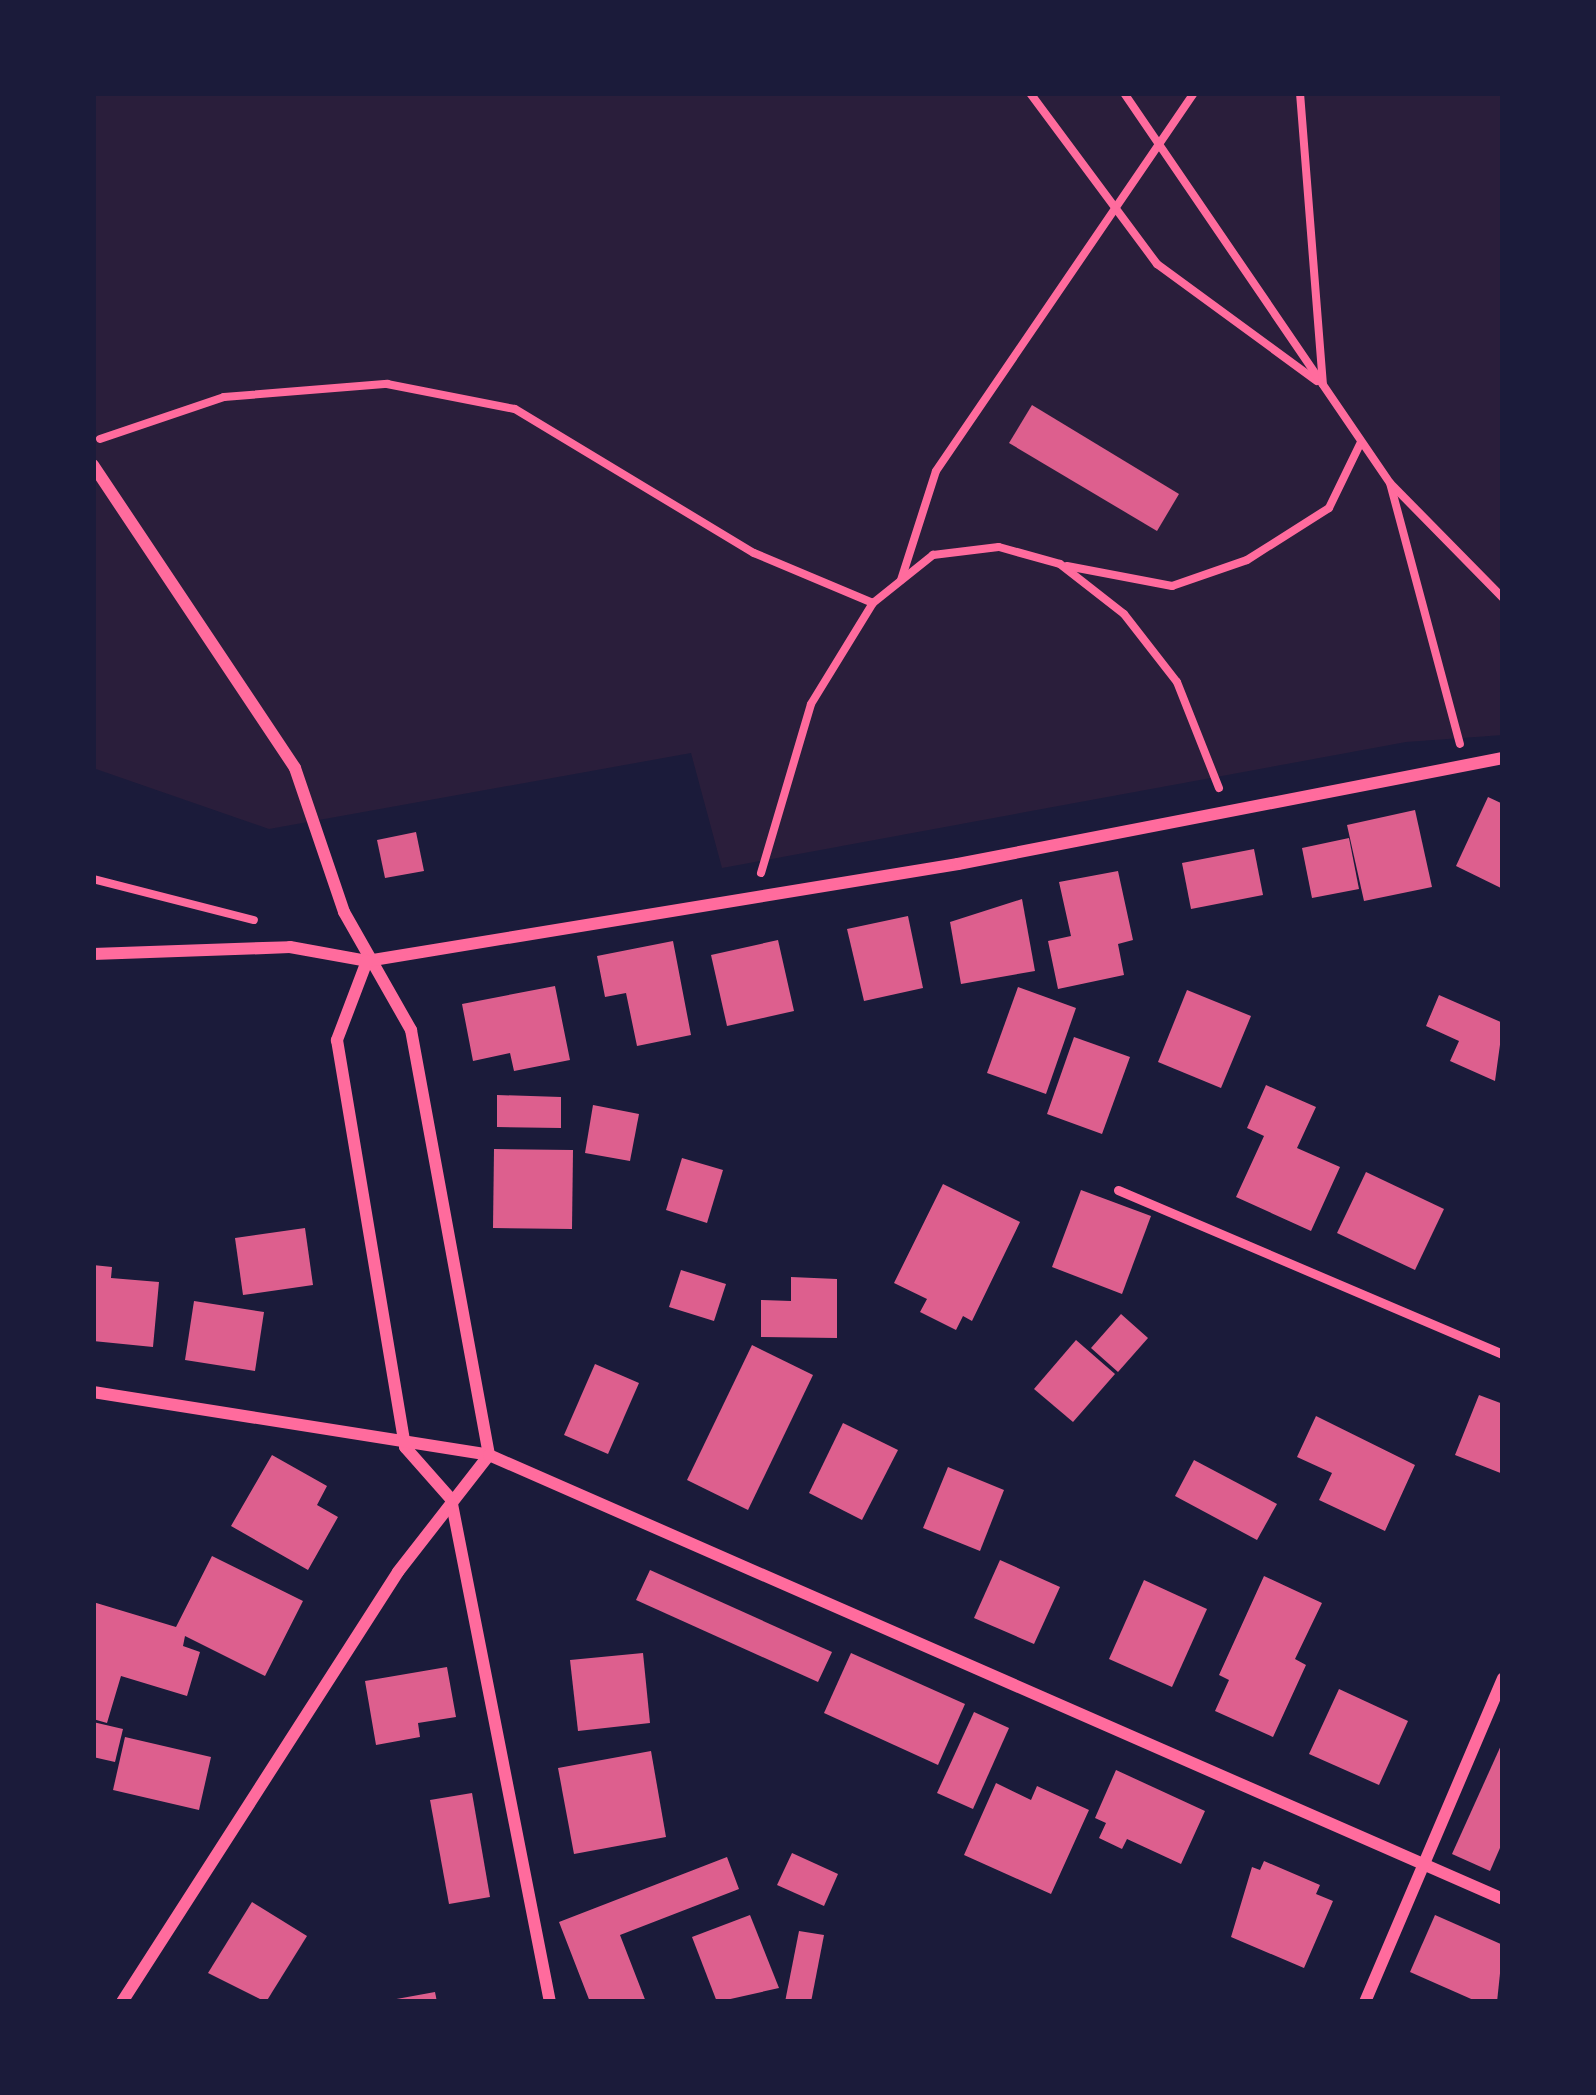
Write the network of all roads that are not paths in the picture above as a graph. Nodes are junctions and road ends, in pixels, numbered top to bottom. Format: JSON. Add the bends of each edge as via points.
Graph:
{"nodes":[{"id":1,"x":93,"y":465,"type":"edge"},
{"id":2,"x":1503,"y":758,"type":"edge"},
{"id":3,"x":93,"y":954,"type":"edge"},
{"id":4,"x":367,"y":961,"type":"junction"},
{"id":5,"x":1118,"y":1190,"type":"dead end"},
{"id":6,"x":1503,"y":1354,"type":"edge"},
{"id":7,"x":93,"y":1392,"type":"edge"},
{"id":8,"x":405,"y":1447,"type":"junction"},
{"id":9,"x":489,"y":1454,"type":"junction"},
{"id":10,"x":451,"y":1499,"type":"junction"},
{"id":11,"x":1503,"y":1678,"type":"edge"},
{"id":12,"x":1422,"y":1863,"type":"junction"},
{"id":13,"x":1503,"y":1899,"type":"edge"},
{"id":14,"x":122,"y":2002,"type":"edge"},
{"id":15,"x":550,"y":2002,"type":"edge"},
{"id":16,"x":1365,"y":2002,"type":"edge"}],
"edges":[{"from":1,"to":4,"type":"street","via":[[295,769]]},
{"from":2,"to":4,"type":"street"},
{"from":3,"to":4,"type":"street","via":[[290,947]]},
{"from":4,"to":8,"type":"street","via":[[337,1040]]},
{"from":4,"to":9,"type":"street","via":[[411,1030]]},
{"from":5,"to":6,"type":"lane"},
{"from":7,"to":8,"type":"street"},
{"from":8,"to":9,"type":"street"},
{"from":8,"to":10,"type":"street"},
{"from":9,"to":10,"type":"street"},
{"from":9,"to":12,"type":"street"},
{"from":10,"to":14,"type":"street"},
{"from":10,"to":15,"type":"street"},
{"from":11,"to":12,"type":"street"},
{"from":12,"to":13,"type":"street"},
{"from":12,"to":16,"type":"street"}]}
